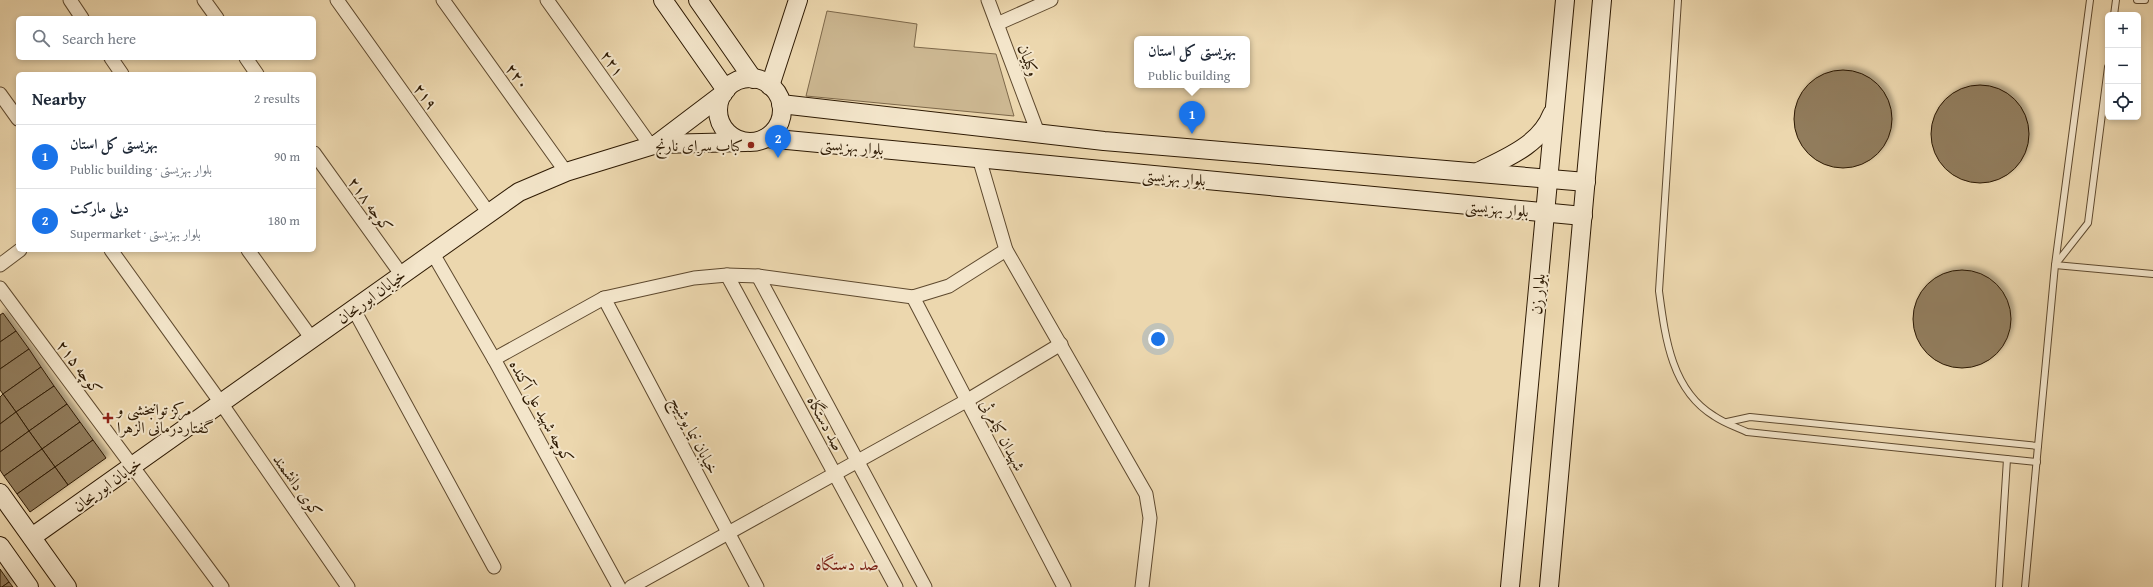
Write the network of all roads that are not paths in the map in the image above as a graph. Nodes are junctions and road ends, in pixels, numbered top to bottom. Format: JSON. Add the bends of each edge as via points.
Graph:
{"nodes":[{"id":1,"x":70,"y":0,"type":"edge"},
{"id":2,"x":204,"y":0,"type":"edge"},
{"id":3,"x":337,"y":0,"type":"edge"},
{"id":4,"x":443,"y":0,"type":"edge"},
{"id":5,"x":547,"y":0,"type":"edge"},
{"id":6,"x":663,"y":0,"type":"edge"},
{"id":7,"x":698,"y":0,"type":"edge"},
{"id":8,"x":798,"y":0,"type":"edge"},
{"id":9,"x":988,"y":0,"type":"edge"},
{"id":10,"x":1051,"y":0,"type":"edge"},
{"id":11,"x":1565,"y":0,"type":"edge"},
{"id":12,"x":1602,"y":0,"type":"edge"},
{"id":13,"x":1678,"y":0,"type":"edge"},
{"id":14,"x":2090,"y":0,"type":"edge"},
{"id":15,"x":2116,"y":0,"type":"edge"},
{"id":16,"x":2137,"y":0,"type":"edge"},
{"id":17,"x":2145,"y":0,"type":"edge"},
{"id":18,"x":2114,"y":12,"type":"edge"},
{"id":19,"x":81,"y":16,"type":"edge"},
{"id":20,"x":216,"y":16,"type":"edge"},
{"id":21,"x":997,"y":24,"type":"junction"},
{"id":22,"x":112,"y":60,"type":"edge"},
{"id":23,"x":247,"y":60,"type":"edge"},
{"id":24,"x":121,"y":72,"type":"edge"},
{"id":25,"x":256,"y":72,"type":"edge"},
{"id":26,"x":753,"y":79,"type":"junction"},
{"id":27,"x":2106,"y":84,"type":"edge"},
{"id":28,"x":770,"y":86,"type":"junction"},
{"id":29,"x":724,"y":92,"type":"junction"},
{"id":30,"x":0,"y":94,"type":"edge"},
{"id":31,"x":781,"y":104,"type":"junction"},
{"id":32,"x":1555,"y":105,"type":"junction"},
{"id":33,"x":16,"y":116,"type":"edge"},
{"id":34,"x":1038,"y":133,"type":"junction"},
{"id":35,"x":766,"y":138,"type":"junction"},
{"id":36,"x":1104,"y":141,"type":"junction"},
{"id":37,"x":746,"y":142,"type":"junction"},
{"id":38,"x":654,"y":145,"type":"junction"},
{"id":39,"x":316,"y":156,"type":"edge"},
{"id":40,"x":979,"y":158,"type":"junction"},
{"id":41,"x":1099,"y":170,"type":"junction"},
{"id":42,"x":566,"y":172,"type":"junction"},
{"id":43,"x":1478,"y":172,"type":"junction"},
{"id":44,"x":1549,"y":179,"type":"junction"},
{"id":45,"x":1586,"y":182,"type":"junction"},
{"id":46,"x":488,"y":212,"type":"junction"},
{"id":47,"x":1545,"y":213,"type":"junction"},
{"id":48,"x":1582,"y":216,"type":"junction"},
{"id":49,"x":1006,"y":250,"type":"junction"},
{"id":50,"x":17,"y":252,"type":"edge"},
{"id":51,"x":112,"y":252,"type":"edge"},
{"id":52,"x":249,"y":252,"type":"edge"},
{"id":53,"x":432,"y":252,"type":"junction"},
{"id":54,"x":0,"y":264,"type":"edge"},
{"id":55,"x":2055,"y":265,"type":"junction"},
{"id":56,"x":401,"y":274,"type":"junction"},
{"id":57,"x":2153,"y":274,"type":"edge"},
{"id":58,"x":727,"y":275,"type":"junction"},
{"id":59,"x":758,"y":276,"type":"junction"},
{"id":60,"x":0,"y":288,"type":"edge"},
{"id":61,"x":604,"y":298,"type":"junction"},
{"id":62,"x":913,"y":298,"type":"junction"},
{"id":63,"x":353,"y":308,"type":"junction"},
{"id":64,"x":312,"y":338,"type":"junction"},
{"id":65,"x":1061,"y":344,"type":"junction"},
{"id":66,"x":494,"y":359,"type":"junction"},
{"id":67,"x":966,"y":401,"type":"junction"},
{"id":68,"x":221,"y":403,"type":"junction"},
{"id":69,"x":1727,"y":422,"type":"junction"},
{"id":70,"x":2038,"y":446,"type":"junction"},
{"id":71,"x":2008,"y":459,"type":"junction"},
{"id":72,"x":857,"y":461,"type":"junction"},
{"id":73,"x":2037,"y":462,"type":"junction"},
{"id":74,"x":132,"y":466,"type":"junction"},
{"id":75,"x":835,"y":474,"type":"junction"},
{"id":76,"x":0,"y":493,"type":"edge"},
{"id":77,"x":727,"y":534,"type":"junction"},
{"id":78,"x":32,"y":537,"type":"junction"},
{"id":79,"x":0,"y":546,"type":"edge"},
{"id":80,"x":494,"y":567,"type":"dead end"},
{"id":81,"x":29,"y":587,"type":"edge"},
{"id":82,"x":67,"y":587,"type":"edge"},
{"id":83,"x":222,"y":587,"type":"edge"},
{"id":84,"x":348,"y":587,"type":"edge"},
{"id":85,"x":619,"y":587,"type":"edge"},
{"id":86,"x":631,"y":587,"type":"edge"},
{"id":87,"x":757,"y":587,"type":"edge"},
{"id":88,"x":896,"y":587,"type":"edge"},
{"id":89,"x":925,"y":587,"type":"edge"},
{"id":90,"x":1064,"y":587,"type":"edge"},
{"id":91,"x":1142,"y":587,"type":"edge"},
{"id":92,"x":1510,"y":587,"type":"edge"},
{"id":93,"x":1549,"y":587,"type":"edge"},
{"id":94,"x":1999,"y":587,"type":"edge"},
{"id":95,"x":2025,"y":587,"type":"edge"}],
"edges":[{"from":1,"to":19,"type":"street"},
{"from":2,"to":20,"type":"street"},
{"from":3,"to":46,"type":"street","name":"۲۱۹"},
{"from":4,"to":42,"type":"street","name":"۲۲۰"},
{"from":5,"to":38,"type":"street","name":"۲۲۱"},
{"from":6,"to":29,"type":"main road"},
{"from":7,"to":26,"type":"main road"},
{"from":8,"to":28,"type":"main road"},
{"from":9,"to":21,"type":"street","name":"وکیلیان"},
{"from":10,"to":21,"type":"street"},
{"from":11,"to":32,"type":"main road","name":"بلوار زن"},
{"from":12,"to":45,"type":"main road"},
{"from":13,"to":69,"type":"lane","via":[[1659,291],[1666,338],[1677,374],[1704,409]]},
{"from":14,"to":55,"type":"lane"},
{"from":15,"to":18,"type":"lane"},
{"from":16,"to":17,"type":"lane"},
{"from":21,"to":34,"type":"street","name":"وکیلیان"},
{"from":22,"to":24,"type":"street"},
{"from":23,"to":25,"type":"street"},
{"from":26,"to":28,"type":"main road"},
{"from":26,"to":29,"type":"main road","via":[[738,81]]},
{"from":27,"to":55,"type":"lane","via":[[2088,223]]},
{"from":28,"to":31,"type":"main road"},
{"from":29,"to":37,"type":"main road","via":[[718,108],[722,126],[732,136]]},
{"from":29,"to":38,"type":"main road"},
{"from":30,"to":33,"type":"street"},
{"from":31,"to":34,"type":"main road","name":"بلوار بهزیستی"},
{"from":31,"to":35,"type":"main road","via":[[779,123]]},
{"from":32,"to":43,"type":"main road","via":[[1547,127],[1531,142]]},
{"from":32,"to":44,"type":"main road","name":"بلوار زن"},
{"from":34,"to":36,"type":"main road","name":"بلوار بهزیستی"},
{"from":35,"to":37,"type":"main road"},
{"from":35,"to":40,"type":"main road","name":"بلوار بهزیستی"},
{"from":36,"to":41,"type":"main road"},
{"from":36,"to":43,"type":"main road","name":"بلوار بهزیستی"},
{"from":37,"to":38,"type":"main road","name":"خیابان ابوریحان"},
{"from":38,"to":42,"type":"main road","name":"خیابان ابوریحان"},
{"from":39,"to":56,"type":"street","name":"کوچه ۲۱۸"},
{"from":40,"to":41,"type":"main road","name":"بلوار بهزیستی"},
{"from":40,"to":49,"type":"street"},
{"from":41,"to":47,"type":"main road","name":"بلوار بهزیستی"},
{"from":42,"to":46,"type":"main road","name":"خیابان ابوریحان","via":[[519,192]]},
{"from":43,"to":44,"type":"main road","name":"بلوار بهزیستی"},
{"from":44,"to":45,"type":"main road","name":"بلوار بهزیستی"},
{"from":44,"to":47,"type":"main road","name":"بلوار زن"},
{"from":45,"to":48,"type":"main road"},
{"from":46,"to":53,"type":"main road","name":"خیابان ابوریحان"},
{"from":47,"to":48,"type":"main road","name":"بلوار بهزیستی"},
{"from":47,"to":92,"type":"main road","name":"بلوار زن"},
{"from":48,"to":93,"type":"main road"},
{"from":49,"to":62,"type":"street","via":[[949,286]]},
{"from":49,"to":65,"type":"street"},
{"from":50,"to":54,"type":"street"},
{"from":51,"to":68,"type":"street","name":"کوی دانشمند"},
{"from":52,"to":64,"type":"street"},
{"from":53,"to":56,"type":"main road","name":"خیابان ابوریحان"},
{"from":53,"to":66,"type":"street","name":"کوچه شهید علی آکنده"},
{"from":55,"to":57,"type":"lane"},
{"from":55,"to":70,"type":"lane"},
{"from":56,"to":63,"type":"main road","name":"خیابان ابوریحان"},
{"from":58,"to":59,"type":"street"},
{"from":58,"to":61,"type":"street","via":[[694,278]]},
{"from":58,"to":75,"type":"street","name":"صد دستگاه"},
{"from":59,"to":62,"type":"street"},
{"from":59,"to":72,"type":"street","name":"صد دستگاه"},
{"from":60,"to":74,"type":"street","name":"کوچه ۲۱۵"},
{"from":61,"to":66,"type":"street"},
{"from":61,"to":77,"type":"street","name":"خیابان نیما یوشیج"},
{"from":62,"to":67,"type":"street","name":"شهیدان کیامرثی"},
{"from":63,"to":64,"type":"main road","name":"خیابان ابوریحان"},
{"from":63,"to":80,"type":"street"},
{"from":64,"to":68,"type":"main road","name":"خیابان ابوریحان"},
{"from":65,"to":67,"type":"street"},
{"from":65,"to":91,"type":"street","via":[[1146,494],[1150,518]]},
{"from":66,"to":85,"type":"street","name":"کوچه شهید علی آکنده"},
{"from":67,"to":72,"type":"street"},
{"from":67,"to":90,"type":"street","name":"شهیدان کیامرثی"},
{"from":68,"to":74,"type":"main road","name":"خیابان ابوریحان"},
{"from":68,"to":84,"type":"street","name":"کوی دانشمند"},
{"from":69,"to":70,"type":"lane","via":[[1750,417]]},
{"from":69,"to":71,"type":"lane","via":[[1747,432]]},
{"from":70,"to":73,"type":"lane"},
{"from":71,"to":73,"type":"lane"},
{"from":71,"to":94,"type":"lane"},
{"from":72,"to":75,"type":"street"},
{"from":72,"to":89,"type":"street","name":"صد دستگاه"},
{"from":73,"to":95,"type":"lane"},
{"from":74,"to":78,"type":"main road","name":"خیابان ابوریحان"},
{"from":74,"to":83,"type":"street","name":"کوچه ۲۱۵"},
{"from":75,"to":77,"type":"street"},
{"from":75,"to":88,"type":"street","name":"صد دستگاه"},
{"from":76,"to":78,"type":"main road"},
{"from":77,"to":86,"type":"street"},
{"from":77,"to":87,"type":"street","name":"خیابان نیما یوشیج"},
{"from":78,"to":82,"type":"main road"},
{"from":79,"to":81,"type":"main road"}]}
